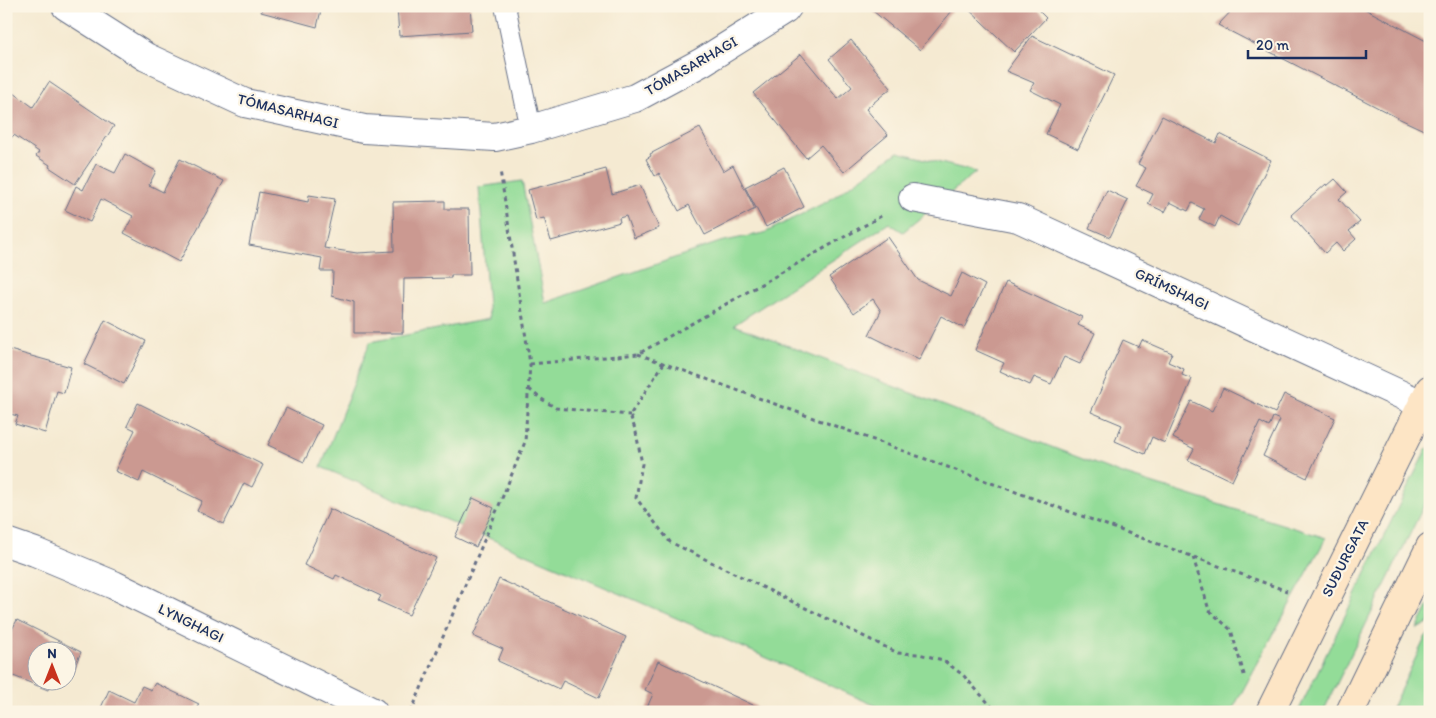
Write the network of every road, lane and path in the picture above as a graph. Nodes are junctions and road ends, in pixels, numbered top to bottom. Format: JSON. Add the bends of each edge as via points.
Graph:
{"nodes":[{"id":1,"x":66,"y":6,"type":"edge"},
{"id":2,"x":504,"y":6,"type":"edge"},
{"id":3,"x":788,"y":6,"type":"edge"},
{"id":4,"x":531,"y":130,"type":"junction"},
{"id":5,"x":495,"y":137,"type":"junction"},
{"id":6,"x":913,"y":198,"type":"joint"},
{"id":7,"x":638,"y":354,"type":"junction"},
{"id":8,"x":664,"y":363,"type":"junction"},
{"id":9,"x":530,"y":364,"type":"junction"},
{"id":10,"x":529,"y":388,"type":"junction"},
{"id":11,"x":1427,"y":401,"type":"edge"},
{"id":12,"x":630,"y":414,"type":"junction"},
{"id":13,"x":6,"y":542,"type":"edge"},
{"id":14,"x":1430,"y":547,"type":"edge"},
{"id":15,"x":1193,"y":557,"type":"junction"},
{"id":16,"x":1287,"y":591,"type":"dead end"},
{"id":17,"x":1245,"y":678,"type":"dead end"},
{"id":18,"x":373,"y":712,"type":"edge"},
{"id":19,"x":411,"y":712,"type":"edge"},
{"id":20,"x":1002,"y":712,"type":"edge"},
{"id":21,"x":1270,"y":712,"type":"edge"},
{"id":22,"x":1350,"y":712,"type":"edge"}],
"edges":[{"from":1,"to":5,"type":"street","name":"TÓMASARHAGI","via":[[146,57],[245,103],[364,130]]},
{"from":2,"to":4,"type":"lane"},
{"from":3,"to":4,"type":"street","name":"TÓMASARHAGI","via":[[702,62],[635,98]]},
{"from":4,"to":5,"type":"street","name":"TÓMASARHAGI"},
{"from":5,"to":9,"type":"path"},
{"from":6,"to":7,"type":"path"},
{"from":6,"to":11,"type":"street","name":"GRÍMSHAGI","via":[[1018,218]]},
{"from":7,"to":8,"type":"path"},
{"from":7,"to":9,"type":"path"},
{"from":8,"to":12,"type":"path"},
{"from":8,"to":15,"type":"path"},
{"from":9,"to":10,"type":"path"},
{"from":10,"to":12,"type":"path","via":[[556,408]]},
{"from":10,"to":19,"type":"path","via":[[525,442]]},
{"from":11,"to":21,"type":"main road","name":"SUÐURGATA"},
{"from":12,"to":20,"type":"path","via":[[642,464],[636,498],[670,542],[898,653],[943,660],[963,675],[992,707]]},
{"from":13,"to":18,"type":"street","name":"LYNGHAGI","via":[[114,585]]},
{"from":14,"to":22,"type":"main road"},
{"from":15,"to":16,"type":"path"},
{"from":15,"to":17,"type":"path","via":[[1209,610],[1231,630]]}]}
